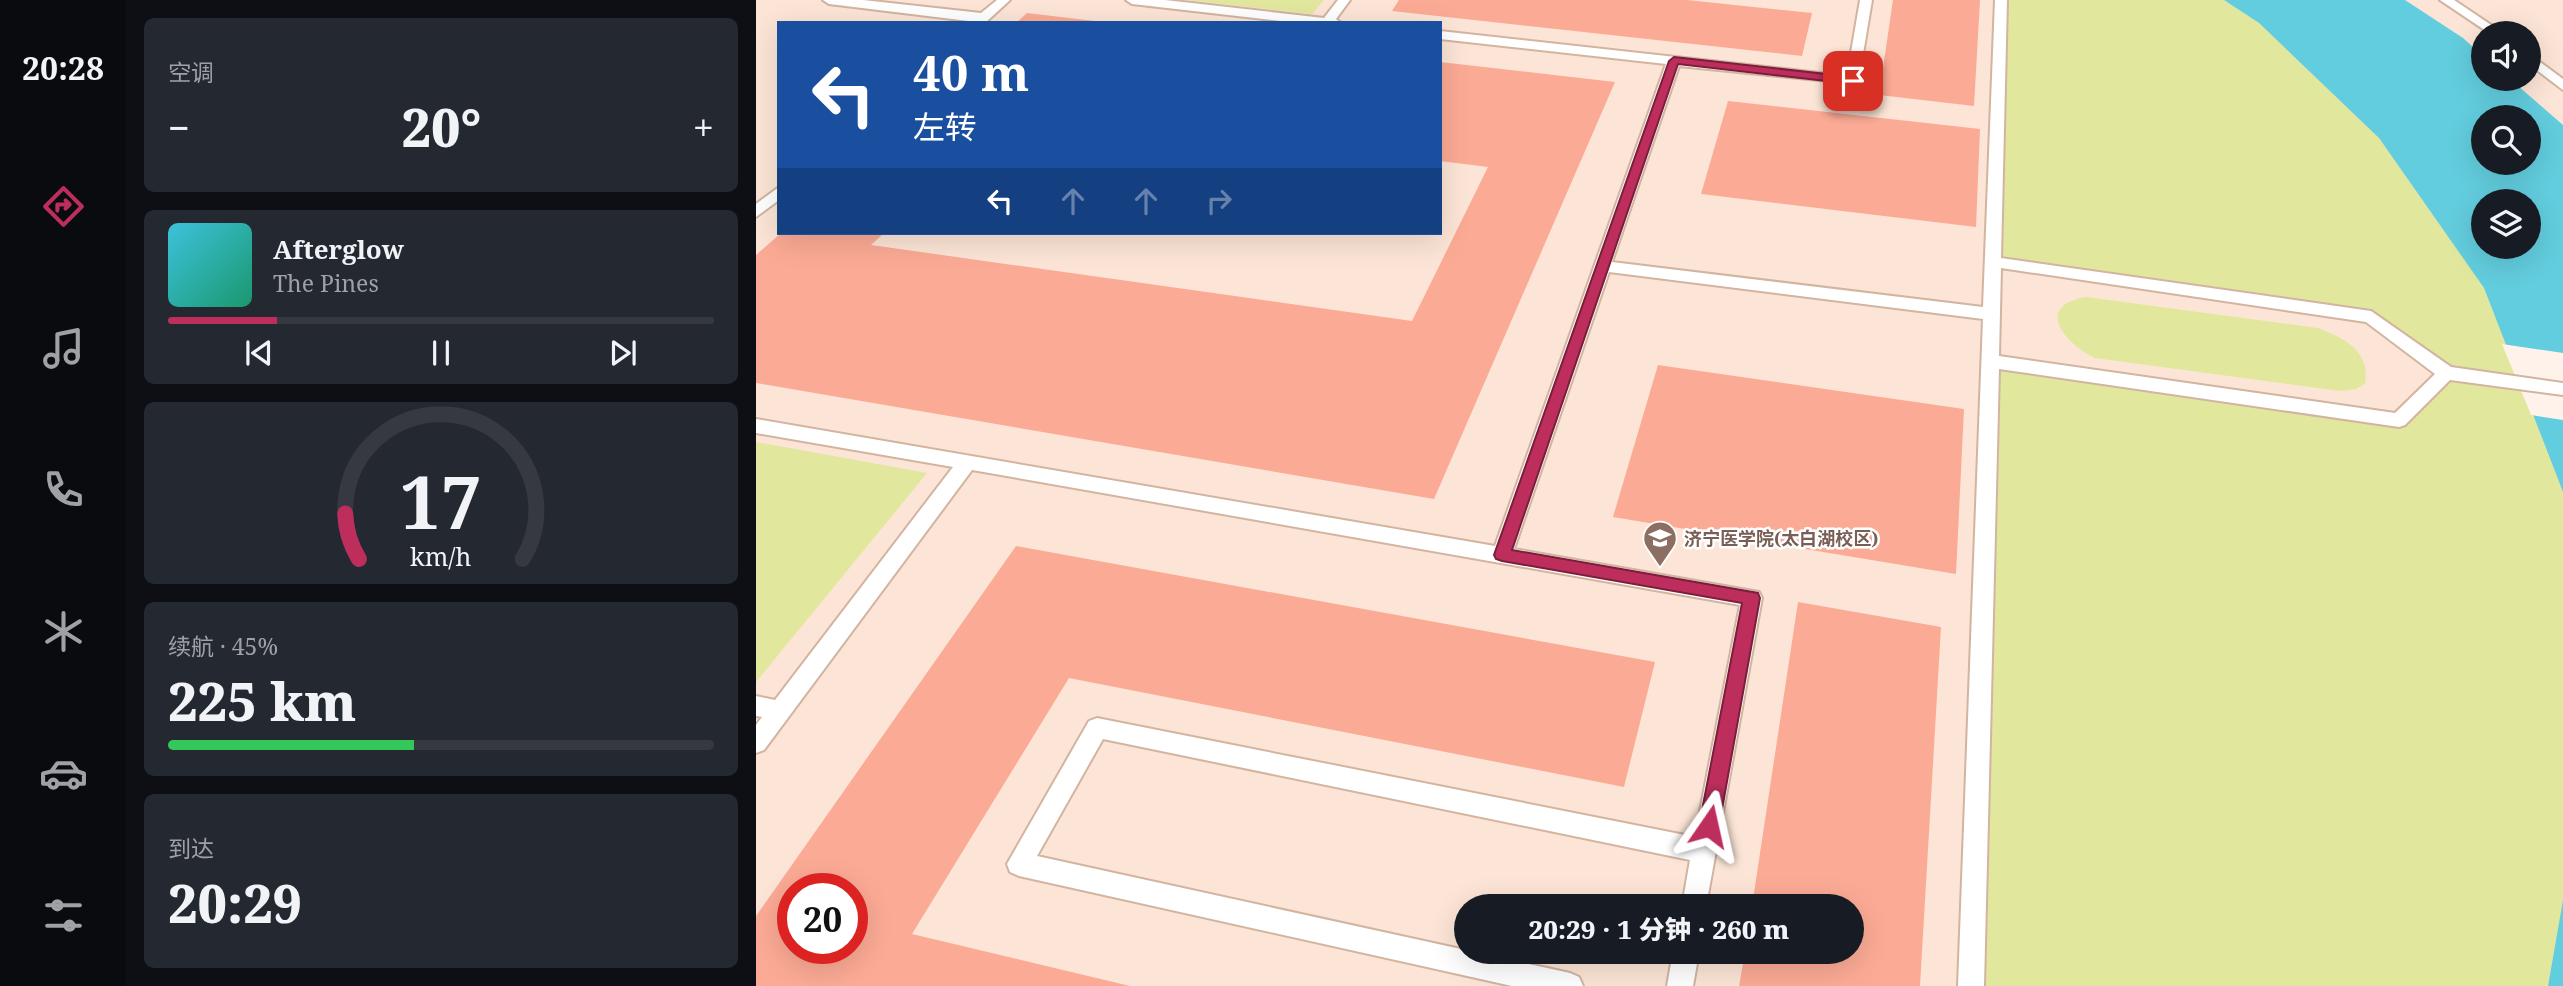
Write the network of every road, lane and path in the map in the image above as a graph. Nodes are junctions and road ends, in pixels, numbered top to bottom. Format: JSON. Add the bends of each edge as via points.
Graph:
{"nodes":[{"id":1,"x":830,"y":0,"type":"edge"},
{"id":2,"x":1004,"y":0,"type":"edge"},
{"id":3,"x":1132,"y":0,"type":"edge"},
{"id":4,"x":1344,"y":0,"type":"edge"},
{"id":5,"x":1866,"y":0,"type":"edge"},
{"id":6,"x":2001,"y":0,"type":"edge"},
{"id":7,"x":2446,"y":0,"type":"edge"},
{"id":8,"x":980,"y":20,"type":"edge"},
{"id":9,"x":1319,"y":21,"type":"edge"},
{"id":10,"x":1329,"y":21,"type":"edge"},
{"id":11,"x":2478,"y":21,"type":"edge"},
{"id":12,"x":1442,"y":34,"type":"edge"},
{"id":13,"x":1674,"y":61,"type":"junction"},
{"id":14,"x":2541,"y":68,"type":"edge"},
{"id":15,"x":2563,"y":86,"type":"edge"},
{"id":16,"x":777,"y":194,"type":"edge"},
{"id":17,"x":756,"y":212,"type":"edge"},
{"id":18,"x":1993,"y":262,"type":"junction"},
{"id":19,"x":1603,"y":266,"type":"junction"},
{"id":20,"x":1991,"y":314,"type":"junction"},
{"id":21,"x":1989,"y":360,"type":"junction"},
{"id":22,"x":2446,"y":373,"type":"junction"},
{"id":23,"x":2563,"y":389,"type":"edge"},
{"id":24,"x":756,"y":426,"type":"edge"},
{"id":25,"x":967,"y":463,"type":"junction"},
{"id":26,"x":1502,"y":555,"type":"junction"},
{"id":27,"x":756,"y":706,"type":"edge"},
{"id":28,"x":780,"y":711,"type":"junction"},
{"id":29,"x":756,"y":743,"type":"edge"},
{"id":30,"x":1704,"y":851,"type":"junction"},
{"id":31,"x":1696,"y":894,"type":"edge"},
{"id":32,"x":1684,"y":964,"type":"edge"},
{"id":33,"x":1570,"y":986,"type":"edge"},
{"id":34,"x":1679,"y":986,"type":"edge"},
{"id":35,"x":1970,"y":986,"type":"edge"}],
"edges":[{"from":1,"to":8,"type":"lane"},
{"from":2,"to":8,"type":"lane"},
{"from":3,"to":9,"type":"lane"},
{"from":4,"to":10,"type":"lane"},
{"from":5,"to":13,"type":"lane","via":[[1853,81]]},
{"from":6,"to":18,"type":"lane"},
{"from":7,"to":11,"type":"lane"},
{"from":12,"to":13,"type":"lane"},
{"from":13,"to":19,"type":"lane"},
{"from":14,"to":15,"type":"lane"},
{"from":16,"to":17,"type":"lane"},
{"from":18,"to":20,"type":"lane"},
{"from":18,"to":22,"type":"lane","via":[[2371,317]]},
{"from":19,"to":20,"type":"lane"},
{"from":19,"to":26,"type":"lane"},
{"from":20,"to":21,"type":"lane"},
{"from":21,"to":22,"type":"lane","via":[[2399,420]]},
{"from":21,"to":35,"type":"lane"},
{"from":22,"to":23,"type":"lane"},
{"from":24,"to":25,"type":"lane"},
{"from":25,"to":26,"type":"lane"},
{"from":25,"to":28,"type":"lane"},
{"from":26,"to":30,"type":"lane","via":[[1752,598]]},
{"from":27,"to":28,"type":"lane"},
{"from":28,"to":29,"type":"lane"},
{"from":30,"to":31,"type":"lane"},
{"from":30,"to":33,"type":"lane","via":[[1097,728],[1020,864]]},
{"from":32,"to":34,"type":"lane"}]}
